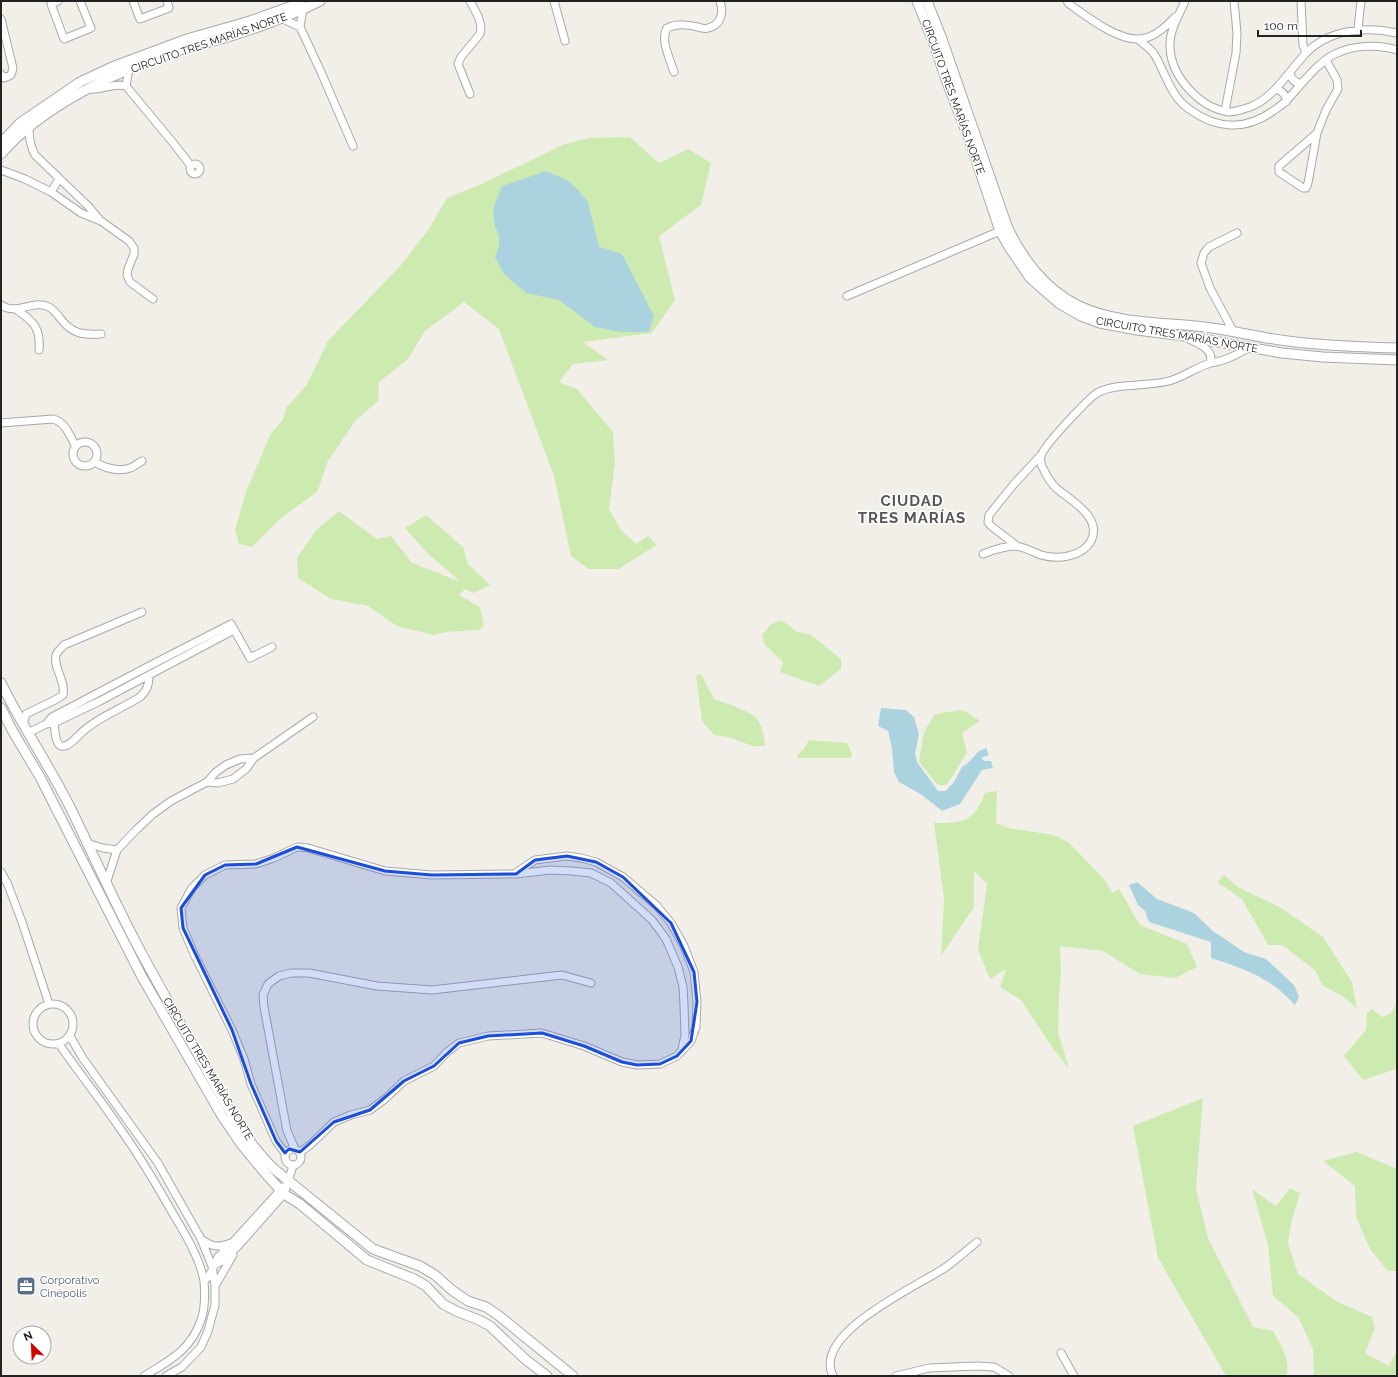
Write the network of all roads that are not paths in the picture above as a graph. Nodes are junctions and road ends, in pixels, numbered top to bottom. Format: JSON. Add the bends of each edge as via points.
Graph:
{"nodes":[{"id":1,"x":58,"y":1,"type":"edge"},
{"id":2,"x":80,"y":1,"type":"edge"},
{"id":3,"x":133,"y":1,"type":"edge"},
{"id":4,"x":167,"y":1,"type":"edge"},
{"id":5,"x":320,"y":1,"type":"edge"},
{"id":6,"x":470,"y":1,"type":"edge"},
{"id":7,"x":554,"y":1,"type":"edge"},
{"id":8,"x":720,"y":1,"type":"edge"},
{"id":9,"x":917,"y":1,"type":"edge"},
{"id":10,"x":926,"y":1,"type":"edge"},
{"id":11,"x":1185,"y":1,"type":"edge"},
{"id":12,"x":1234,"y":1,"type":"edge"},
{"id":13,"x":1301,"y":1,"type":"edge"},
{"id":14,"x":1361,"y":1,"type":"edge"},
{"id":15,"x":1066,"y":2,"type":"edge"},
{"id":16,"x":302,"y":5,"type":"edge"},
{"id":17,"x":1181,"y":10,"type":"junction"},
{"id":18,"x":283,"y":18,"type":"junction"},
{"id":19,"x":1,"y":19,"type":"edge"},
{"id":20,"x":300,"y":27,"type":"junction"},
{"id":21,"x":1358,"y":29,"type":"junction"},
{"id":22,"x":1397,"y":34,"type":"edge"},
{"id":23,"x":938,"y":40,"type":"junction"},
{"id":24,"x":1138,"y":40,"type":"junction"},
{"id":25,"x":565,"y":41,"type":"dead end"},
{"id":26,"x":1397,"y":50,"type":"edge"},
{"id":27,"x":1306,"y":52,"type":"junction"},
{"id":28,"x":1326,"y":60,"type":"junction"},
{"id":29,"x":129,"y":69,"type":"junction"},
{"id":30,"x":674,"y":72,"type":"dead end"},
{"id":31,"x":1290,"y":72,"type":"junction"},
{"id":32,"x":1,"y":74,"type":"edge"},
{"id":33,"x":80,"y":82,"type":"junction"},
{"id":34,"x":1301,"y":83,"type":"junction"},
{"id":35,"x":126,"y":86,"type":"junction"},
{"id":36,"x":1276,"y":89,"type":"junction"},
{"id":37,"x":85,"y":90,"type":"junction"},
{"id":38,"x":470,"y":94,"type":"dead end"},
{"id":39,"x":1286,"y":102,"type":"junction"},
{"id":40,"x":1225,"y":111,"type":"junction"},
{"id":41,"x":29,"y":128,"type":"junction"},
{"id":42,"x":1317,"y":134,"type":"junction"},
{"id":43,"x":1,"y":143,"type":"edge"},
{"id":44,"x":353,"y":146,"type":"dead end"},
{"id":45,"x":1,"y":154,"type":"edge"},
{"id":46,"x":191,"y":166,"type":"dead end"},
{"id":47,"x":1,"y":170,"type":"edge"},
{"id":48,"x":59,"y":179,"type":"junction"},
{"id":49,"x":51,"y":192,"type":"junction"},
{"id":50,"x":101,"y":221,"type":"junction"},
{"id":51,"x":1000,"y":231,"type":"junction"},
{"id":52,"x":1237,"y":233,"type":"dead end"},
{"id":53,"x":1033,"y":275,"type":"junction"},
{"id":54,"x":847,"y":296,"type":"dead end"},
{"id":55,"x":153,"y":299,"type":"dead end"},
{"id":56,"x":1,"y":305,"type":"edge"},
{"id":57,"x":17,"y":310,"type":"junction"},
{"id":58,"x":1233,"y":331,"type":"junction"},
{"id":59,"x":101,"y":334,"type":"dead end"},
{"id":60,"x":1184,"y":336,"type":"junction"},
{"id":61,"x":1250,"y":347,"type":"junction"},
{"id":62,"x":1397,"y":348,"type":"edge"},
{"id":63,"x":39,"y":350,"type":"dead end"},
{"id":64,"x":1397,"y":360,"type":"edge"},
{"id":65,"x":1210,"y":363,"type":"junction"},
{"id":66,"x":1,"y":423,"type":"edge"},
{"id":67,"x":76,"y":445,"type":"junction"},
{"id":68,"x":1041,"y":455,"type":"junction"},
{"id":69,"x":142,"y":461,"type":"dead end"},
{"id":70,"x":95,"y":462,"type":"junction"},
{"id":71,"x":1017,"y":546,"type":"junction"},
{"id":72,"x":983,"y":554,"type":"dead end"},
{"id":73,"x":142,"y":612,"type":"dead end"},
{"id":74,"x":234,"y":630,"type":"junction"},
{"id":75,"x":272,"y":647,"type":"dead end"},
{"id":76,"x":151,"y":665,"type":"junction"},
{"id":77,"x":152,"y":674,"type":"junction"},
{"id":78,"x":1,"y":683,"type":"edge"},
{"id":79,"x":13,"y":707,"type":"junction"},
{"id":80,"x":1,"y":708,"type":"edge"},
{"id":81,"x":26,"y":714,"type":"junction"},
{"id":82,"x":313,"y":717,"type":"dead end"},
{"id":83,"x":54,"y":723,"type":"junction"},
{"id":84,"x":46,"y":724,"type":"junction"},
{"id":85,"x":23,"y":725,"type":"junction"},
{"id":86,"x":28,"y":733,"type":"junction"},
{"id":87,"x":254,"y":758,"type":"junction"},
{"id":88,"x":207,"y":782,"type":"junction"},
{"id":89,"x":86,"y":843,"type":"junction"},
{"id":90,"x":117,"y":850,"type":"junction"},
{"id":91,"x":1,"y":872,"type":"edge"},
{"id":92,"x":516,"y":874,"type":"junction"},
{"id":93,"x":106,"y":884,"type":"junction"},
{"id":94,"x":591,"y":983,"type":"dead end"},
{"id":95,"x":49,"y":1004,"type":"junction"},
{"id":96,"x":70,"y":1036,"type":"junction"},
{"id":97,"x":59,"y":1044,"type":"junction"},
{"id":98,"x":682,"y":1049,"type":"junction"},
{"id":99,"x":298,"y":1151,"type":"junction"},
{"id":100,"x":285,"y":1153,"type":"junction"},
{"id":101,"x":293,"y":1166,"type":"junction"},
{"id":102,"x":288,"y":1181,"type":"junction"},
{"id":103,"x":282,"y":1191,"type":"junction"},
{"id":104,"x":201,"y":1239,"type":"junction"},
{"id":105,"x":978,"y":1242,"type":"dead end"},
{"id":106,"x":235,"y":1244,"type":"junction"},
{"id":107,"x":198,"y":1261,"type":"junction"},
{"id":108,"x":212,"y":1266,"type":"junction"},
{"id":109,"x":204,"y":1281,"type":"junction"},
{"id":110,"x":215,"y":1286,"type":"junction"},
{"id":111,"x":1061,"y":1353,"type":"dead end"},
{"id":112,"x":144,"y":1376,"type":"edge"},
{"id":113,"x":166,"y":1376,"type":"edge"},
{"id":114,"x":547,"y":1376,"type":"edge"},
{"id":115,"x":573,"y":1376,"type":"edge"},
{"id":116,"x":833,"y":1376,"type":"edge"},
{"id":117,"x":896,"y":1376,"type":"edge"},
{"id":118,"x":1009,"y":1376,"type":"edge"},
{"id":119,"x":1074,"y":1376,"type":"edge"}],
"edges":[{"from":1,"to":2,"type":"street","via":[[51,4],[64,38],[91,28]]},
{"from":3,"to":4,"type":"street","via":[[140,20],[169,8]]},
{"from":5,"to":16,"type":"street","name":"CIRCUITO TRES MARÍAS NORTE"},
{"from":6,"to":38,"type":"street","via":[[478,16],[480,34],[458,64]]},
{"from":7,"to":25,"type":"street"},
{"from":8,"to":30,"type":"street","via":[[720,21],[714,26],[706,29],[677,25],[667,28],[664,33]]},
{"from":9,"to":23,"type":"street","name":"CIRCUITO TRES MARÍAS NORTE"},
{"from":10,"to":23,"type":"street","name":"CIRCUITO TRES MARÍAS NORTE"},
{"from":11,"to":17,"type":"street"},
{"from":12,"to":40,"type":"street","via":[[1236,53]]},
{"from":13,"to":27,"type":"street","via":[[1303,46]]},
{"from":14,"to":21,"type":"street"},
{"from":15,"to":24,"type":"street","via":[[1099,25],[1124,37]]},
{"from":16,"to":18,"type":"street","name":"CIRCUITO TRES MARÍAS NORTE"},
{"from":16,"to":20,"type":"street"},
{"from":16,"to":33,"type":"street","name":"CIRCUITO TRES MARÍAS NORTE","via":[[187,39]]},
{"from":17,"to":24,"type":"street","via":[[1168,25]]},
{"from":17,"to":40,"type":"street","via":[[1170,36],[1170,47],[1178,75],[1195,96],[1214,108]]},
{"from":18,"to":20,"type":"street"},
{"from":18,"to":29,"type":"street","name":"CIRCUITO TRES MARÍAS NORTE","via":[[180,50]]},
{"from":19,"to":32,"type":"street","via":[[13,68],[11,75],[4,78]]},
{"from":20,"to":44,"type":"street"},
{"from":21,"to":22,"type":"street","via":[[1383,30]]},
{"from":21,"to":27,"type":"street","via":[[1340,33]]},
{"from":23,"to":51,"type":"street","name":"CIRCUITO TRES MARÍAS NORTE","via":[[947,82]]},
{"from":23,"to":53,"type":"street","name":"CIRCUITO TRES MARÍAS NORTE","via":[[1007,226]]},
{"from":24,"to":39,"type":"street","via":[[1154,53],[1176,96],[1188,109],[1208,121],[1230,126],[1249,123],[1266,116]]},
{"from":26,"to":28,"type":"street","via":[[1367,46],[1348,49]]},
{"from":27,"to":31,"type":"street"},
{"from":28,"to":34,"type":"street"},
{"from":28,"to":42,"type":"street","via":[[1337,80],[1338,89]]},
{"from":29,"to":35,"type":"street"},
{"from":29,"to":37,"type":"street","name":"CIRCUITO TRES MARÍAS NORTE"},
{"from":31,"to":34,"type":"street","via":[[1294,81]]},
{"from":31,"to":36,"type":"street"},
{"from":33,"to":37,"type":"street"},
{"from":33,"to":43,"type":"street","name":"CIRCUITO TRES MARÍAS NORTE","via":[[20,123]]},
{"from":34,"to":39,"type":"street"},
{"from":35,"to":37,"type":"street","via":[[120,84]]},
{"from":35,"to":46,"type":"street"},
{"from":36,"to":39,"type":"street","via":[[1284,94]]},
{"from":36,"to":40,"type":"street","via":[[1250,107]]},
{"from":37,"to":41,"type":"street","name":"CIRCUITO TRES MARÍAS NORTE"},
{"from":41,"to":45,"type":"street","name":"CIRCUITO TRES MARÍAS NORTE"},
{"from":41,"to":48,"type":"street","via":[[29,140],[35,156]]},
{"from":42,"to":42,"type":"street","via":[[1308,183],[1306,188],[1303,188],[1279,172],[1279,166]]},
{"from":47,"to":49,"type":"street"},
{"from":48,"to":49,"type":"street"},
{"from":48,"to":50,"type":"street"},
{"from":49,"to":50,"type":"street","via":[[81,213]]},
{"from":50,"to":55,"type":"street","via":[[129,241],[134,248],[127,275],[130,282]]},
{"from":51,"to":53,"type":"street","name":"CIRCUITO TRES MARÍAS NORTE"},
{"from":51,"to":54,"type":"street"},
{"from":52,"to":58,"type":"street","via":[[1209,247],[1201,263],[1210,288]]},
{"from":53,"to":58,"type":"street","name":"CIRCUITO TRES MARÍAS NORTE","via":[[1079,306],[1104,315]]},
{"from":53,"to":60,"type":"street","name":"CIRCUITO TRES MARÍAS NORTE","via":[[1060,304],[1081,316],[1100,323]]},
{"from":56,"to":57,"type":"street"},
{"from":57,"to":59,"type":"street","via":[[28,306],[48,307],[72,331]]},
{"from":57,"to":63,"type":"street","via":[[38,329]]},
{"from":58,"to":62,"type":"street","name":"CIRCUITO TRES MARÍAS NORTE","via":[[1317,345]]},
{"from":60,"to":61,"type":"street","name":"CIRCUITO TRES MARÍAS NORTE"},
{"from":60,"to":65,"type":"street","via":[[1210,353]]},
{"from":61,"to":64,"type":"street","name":"CIRCUITO TRES MARÍAS NORTE","via":[[1323,357]]},
{"from":61,"to":65,"type":"street","via":[[1236,355]]},
{"from":65,"to":68,"type":"street","via":[[1170,380],[1114,387],[1094,395],[1077,411]]},
{"from":66,"to":67,"type":"street","via":[[53,419],[63,424]]},
{"from":67,"to":70,"type":"street","via":[[84,441],[94,444],[98,453]]},
{"from":67,"to":70,"type":"street","via":[[72,454],[76,463],[85,467]]},
{"from":68,"to":71,"type":"street","via":[[989,516],[988,522],[991,526]]},
{"from":68,"to":71,"type":"street","via":[[1040,464],[1048,478],[1055,487],[1085,510],[1094,532],[1090,542],[1081,552],[1070,556],[1044,556]]},
{"from":69,"to":70,"type":"street","via":[[130,468],[116,469],[103,467]]},
{"from":71,"to":72,"type":"street","via":[[1008,546]]},
{"from":73,"to":81,"type":"street","via":[[64,645],[57,654],[56,663],[64,687],[63,695]]},
{"from":74,"to":75,"type":"street","via":[[250,658]]},
{"from":74,"to":76,"type":"street","via":[[231,624]]},
{"from":74,"to":77,"type":"street"},
{"from":76,"to":77,"type":"street"},
{"from":76,"to":84,"type":"street","via":[[52,717]]},
{"from":77,"to":83,"type":"street"},
{"from":77,"to":83,"type":"street","via":[[146,692],[89,725],[66,746],[58,744]]},
{"from":78,"to":79,"type":"street","name":"CIRCUITO TRES MARÍAS NORTE"},
{"from":79,"to":81,"type":"street"},
{"from":79,"to":85,"type":"street","name":"CIRCUITO TRES MARÍAS NORTE"},
{"from":80,"to":103,"type":"street","name":"CIRCUITO TRES MARÍAS NORTE","via":[[40,777],[142,977],[222,1116],[241,1144]]},
{"from":81,"to":85,"type":"street"},
{"from":82,"to":87,"type":"street"},
{"from":83,"to":84,"type":"street"},
{"from":84,"to":86,"type":"street"},
{"from":85,"to":86,"type":"street","name":"CIRCUITO TRES MARÍAS NORTE"},
{"from":86,"to":89,"type":"street","name":"CIRCUITO TRES MARÍAS NORTE","via":[[59,786]]},
{"from":87,"to":88,"type":"street","via":[[240,759],[226,765]]},
{"from":87,"to":88,"type":"street","via":[[246,769],[233,779],[218,783]]},
{"from":88,"to":90,"type":"street","via":[[152,814]]},
{"from":89,"to":90,"type":"street"},
{"from":89,"to":93,"type":"street","name":"CIRCUITO TRES MARÍAS NORTE"},
{"from":90,"to":93,"type":"street"},
{"from":91,"to":95,"type":"street","via":[[22,922]]},
{"from":92,"to":98,"type":"street","via":[[550,870],[591,873],[611,883],[652,920],[666,939],[680,973],[685,1035]]},
{"from":92,"to":98,"type":"street","via":[[535,860],[567,856],[581,858],[596,862],[623,877],[656,906],[671,923],[694,972],[696,1027],[691,1041]]},
{"from":92,"to":100,"type":"street","via":[[432,875],[385,871],[297,847],[256,864],[225,865],[205,875],[192,888],[181,908],[183,928],[232,1030],[251,1084],[276,1141]]},
{"from":93,"to":102,"type":"street","name":"CIRCUITO TRES MARÍAS NORTE","via":[[161,990],[242,1130],[262,1158]]},
{"from":94,"to":99,"type":"street","via":[[562,975],[432,990],[377,986],[309,973],[279,976],[268,984],[263,994],[264,1007],[287,1131]]},
{"from":95,"to":96,"type":"street","via":[[60,1005],[70,1012],[74,1024]]},
{"from":95,"to":97,"type":"street","via":[[38,1011],[34,1020],[34,1030],[40,1039],[48,1044]]},
{"from":96,"to":97,"type":"street"},
{"from":96,"to":104,"type":"street","via":[[82,1057],[158,1163]]},
{"from":97,"to":107,"type":"street","via":[[148,1170]]},
{"from":98,"to":99,"type":"street","via":[[677,1056],[660,1064],[637,1065],[542,1034],[488,1036],[459,1043],[434,1066],[404,1081],[370,1110],[334,1122]]},
{"from":99,"to":100,"type":"street","via":[[289,1149]]},
{"from":99,"to":101,"type":"street","via":[[301,1158],[298,1164]]},
{"from":100,"to":101,"type":"street","via":[[284,1159],[287,1164]]},
{"from":101,"to":102,"type":"street"},
{"from":102,"to":103,"type":"street"},
{"from":102,"to":115,"type":"street","name":"CIRCUITO TRES MARÍAS NORTE","via":[[373,1248],[420,1266],[468,1301],[486,1307],[498,1315]]},
{"from":103,"to":106,"type":"street"},
{"from":103,"to":114,"type":"street","name":"CIRCUITO TRES MARÍAS NORTE","via":[[367,1260],[414,1279],[426,1286],[443,1304],[490,1326]]},
{"from":104,"to":106,"type":"street","via":[[215,1247]]},
{"from":104,"to":108,"type":"street"},
{"from":105,"to":116,"type":"street","via":[[946,1267],[861,1319],[840,1339],[832,1353],[830,1370]]},
{"from":106,"to":108,"type":"street","via":[[222,1261]]},
{"from":106,"to":110,"type":"street"},
{"from":107,"to":108,"type":"street","via":[[204,1260]]},
{"from":107,"to":109,"type":"street"},
{"from":108,"to":109,"type":"street","via":[[209,1276]]},
{"from":108,"to":110,"type":"street"},
{"from":109,"to":112,"type":"street","via":[[201,1320],[191,1340],[180,1354]]},
{"from":110,"to":113,"type":"street","via":[[215,1305],[201,1347],[182,1367]]},
{"from":111,"to":119,"type":"street"},
{"from":117,"to":118,"type":"street","via":[[930,1368],[976,1366],[994,1367]]}]}
